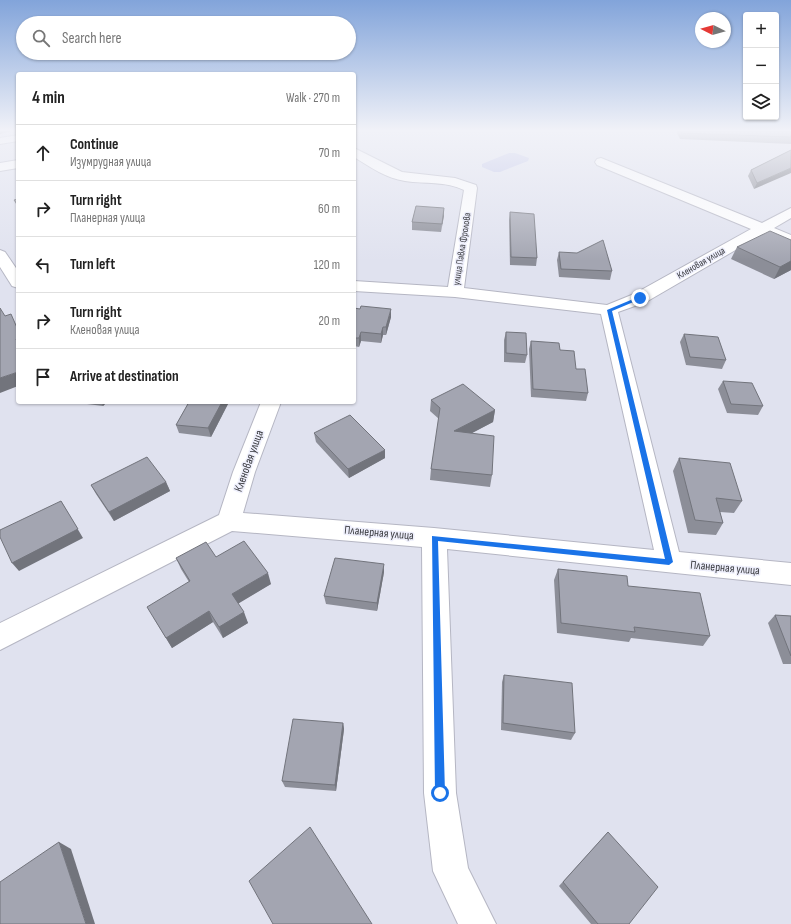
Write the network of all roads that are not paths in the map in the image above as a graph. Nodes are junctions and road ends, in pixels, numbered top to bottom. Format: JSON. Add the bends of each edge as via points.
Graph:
{"nodes":[{"id":1,"x":395,"y":174,"type":"edge"},
{"id":2,"x":630,"y":174,"type":"edge"},
{"id":3,"x":791,"y":212,"type":"edge"},
{"id":4,"x":761,"y":228,"type":"junction"},
{"id":5,"x":791,"y":240,"type":"edge"},
{"id":6,"x":0,"y":255,"type":"edge"},
{"id":7,"x":16,"y":280,"type":"edge"},
{"id":8,"x":356,"y":286,"type":"edge"},
{"id":9,"x":455,"y":292,"type":"junction"},
{"id":10,"x":609,"y":310,"type":"junction"},
{"id":11,"x":270,"y":404,"type":"edge"},
{"id":12,"x":229,"y":521,"type":"junction"},
{"id":13,"x":434,"y":538,"type":"junction"},
{"id":14,"x":669,"y":562,"type":"junction"},
{"id":15,"x":791,"y":574,"type":"edge"},
{"id":16,"x":0,"y":637,"type":"edge"},
{"id":17,"x":477,"y":924,"type":"edge"}],
"edges":[{"from":1,"to":9,"type":"street","name":"улица Павла Фролова","via":[[462,183],[471,188]]},
{"from":2,"to":4,"type":"street"},
{"from":3,"to":4,"type":"street","name":"Кленовая улица"},
{"from":4,"to":5,"type":"street"},
{"from":4,"to":10,"type":"street","name":"Кленовая улица","via":[[640,298]]},
{"from":6,"to":7,"type":"street"},
{"from":8,"to":9,"type":"street"},
{"from":9,"to":10,"type":"street"},
{"from":10,"to":14,"type":"street"},
{"from":11,"to":12,"type":"street","name":"Кленовая улица","via":[[244,472]]},
{"from":12,"to":13,"type":"street","name":"Планерная улица"},
{"from":12,"to":16,"type":"street"},
{"from":13,"to":14,"type":"street","name":"Планерная улица"},
{"from":13,"to":17,"type":"street","via":[[440,793],[451,871]]},
{"from":14,"to":15,"type":"street","name":"Планерная улица"}]}
